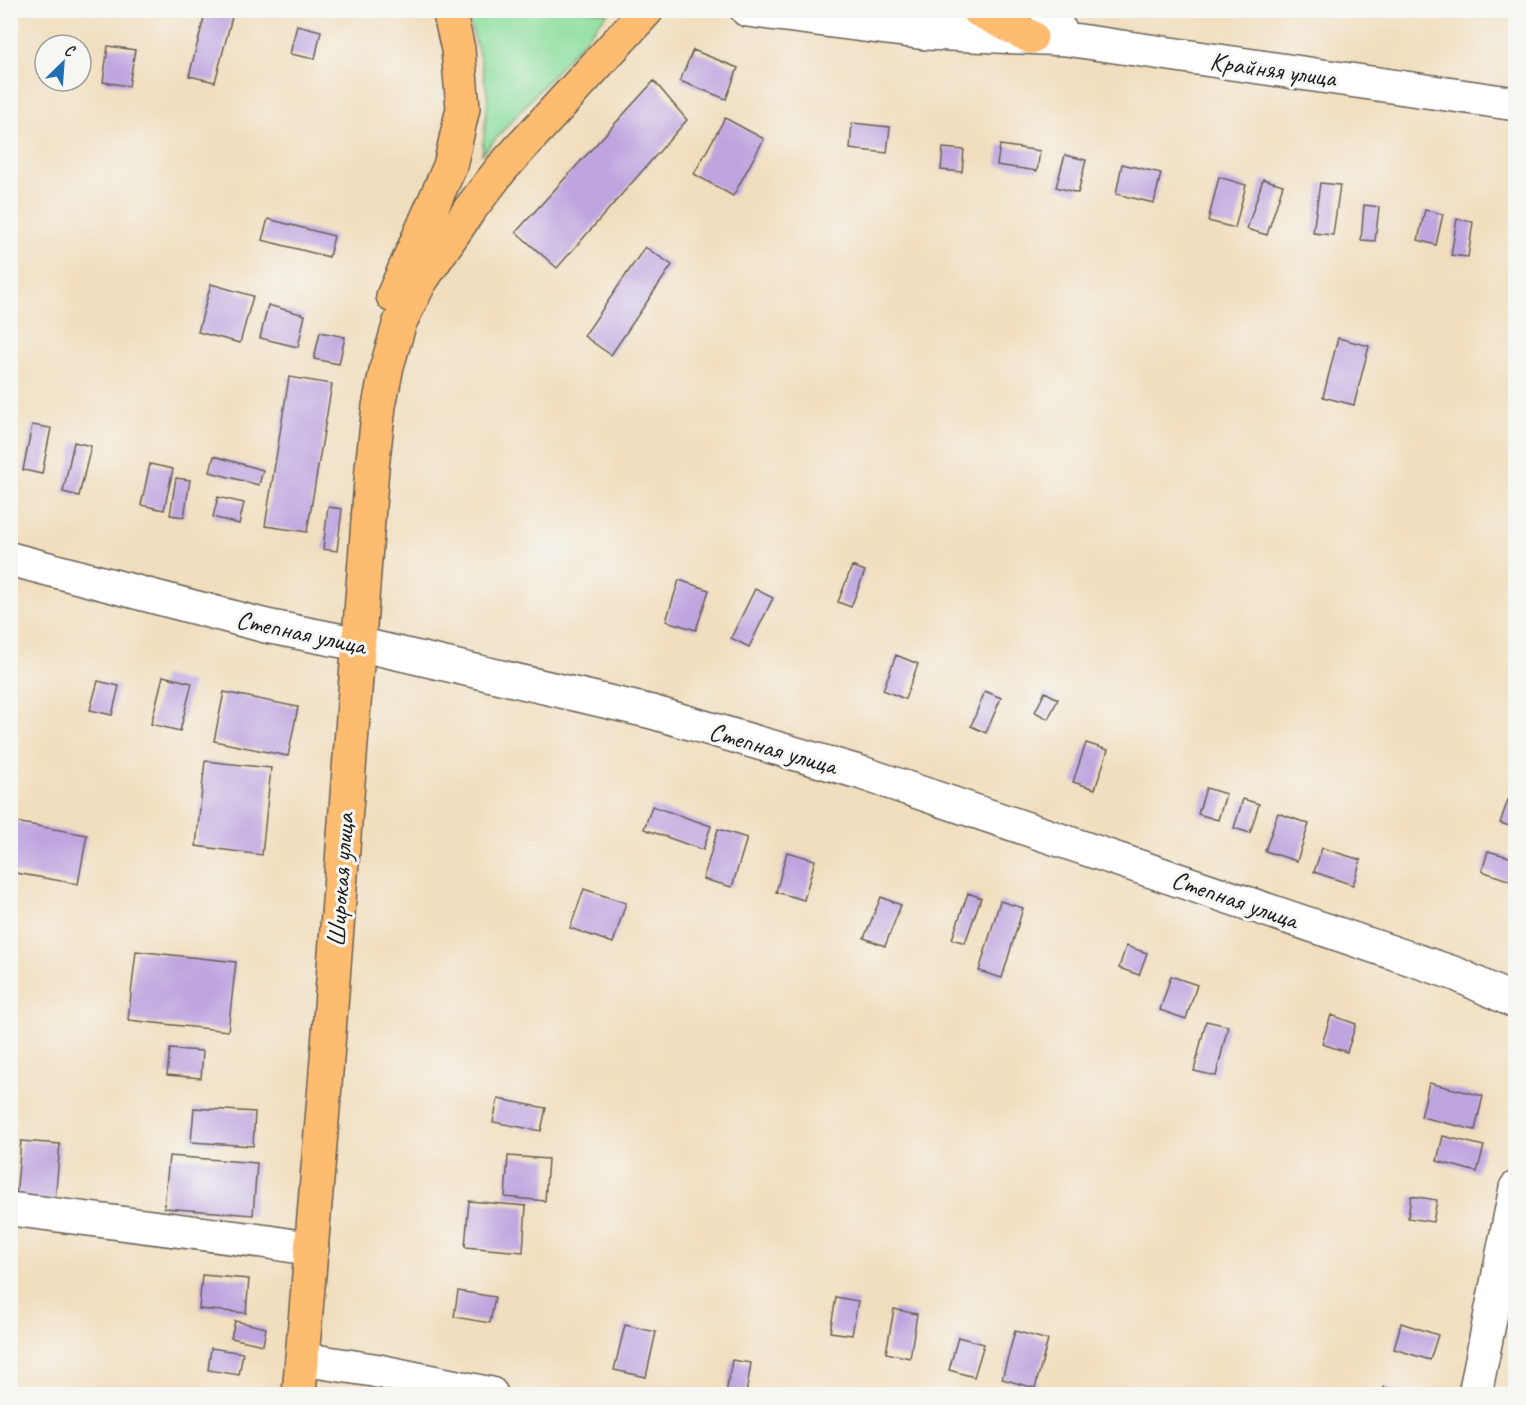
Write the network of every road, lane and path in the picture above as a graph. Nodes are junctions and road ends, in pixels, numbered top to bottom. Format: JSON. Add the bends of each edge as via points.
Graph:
{"nodes":[{"id":1,"x":431,"y":10,"type":"edge"},
{"id":2,"x":449,"y":10,"type":"edge"},
{"id":3,"x":647,"y":10,"type":"edge"},
{"id":4,"x":747,"y":10,"type":"edge"},
{"id":5,"x":926,"y":10,"type":"edge"},
{"id":6,"x":978,"y":10,"type":"edge"},
{"id":7,"x":1038,"y":24,"type":"edge"},
{"id":8,"x":458,"y":49,"type":"junction"},
{"id":9,"x":1515,"y":104,"type":"edge"},
{"id":10,"x":387,"y":366,"type":"junction"},
{"id":11,"x":10,"y":559,"type":"edge"},
{"id":12,"x":358,"y":644,"type":"junction"},
{"id":13,"x":1515,"y":1002,"type":"edge"},
{"id":14,"x":1515,"y":1188,"type":"edge"},
{"id":15,"x":10,"y":1209,"type":"edge"},
{"id":16,"x":312,"y":1249,"type":"junction"},
{"id":17,"x":302,"y":1359,"type":"junction"},
{"id":18,"x":299,"y":1395,"type":"edge"},
{"id":19,"x":491,"y":1395,"type":"edge"},
{"id":20,"x":1475,"y":1395,"type":"edge"}],
"edges":[{"from":1,"to":8,"type":"main road"},
{"from":2,"to":8,"type":"main road"},
{"from":3,"to":10,"type":"main road","via":[[470,208],[420,282],[400,322]]},
{"from":4,"to":7,"type":"street","via":[[927,33]]},
{"from":5,"to":7,"type":"street","via":[[939,16]]},
{"from":6,"to":7,"type":"main road"},
{"from":7,"to":9,"type":"street","name":"Крайняя улица","via":[[1066,39]]},
{"from":8,"to":10,"type":"main road","via":[[463,108],[450,166],[390,303]]},
{"from":10,"to":12,"type":"main road","name":"Широкая улица","via":[[372,468]]},
{"from":11,"to":12,"type":"street","name":"Степная улица","via":[[266,626]]},
{"from":12,"to":13,"type":"street","name":"Степная улица","via":[[652,712],[862,773],[1456,974]]},
{"from":12,"to":16,"type":"main road","name":"Широкая улица"},
{"from":14,"to":20,"type":"street"},
{"from":15,"to":16,"type":"street"},
{"from":16,"to":17,"type":"main road","name":"Широкая улица"},
{"from":17,"to":18,"type":"main road","name":"Широкая улица"},
{"from":17,"to":19,"type":"street"}]}
